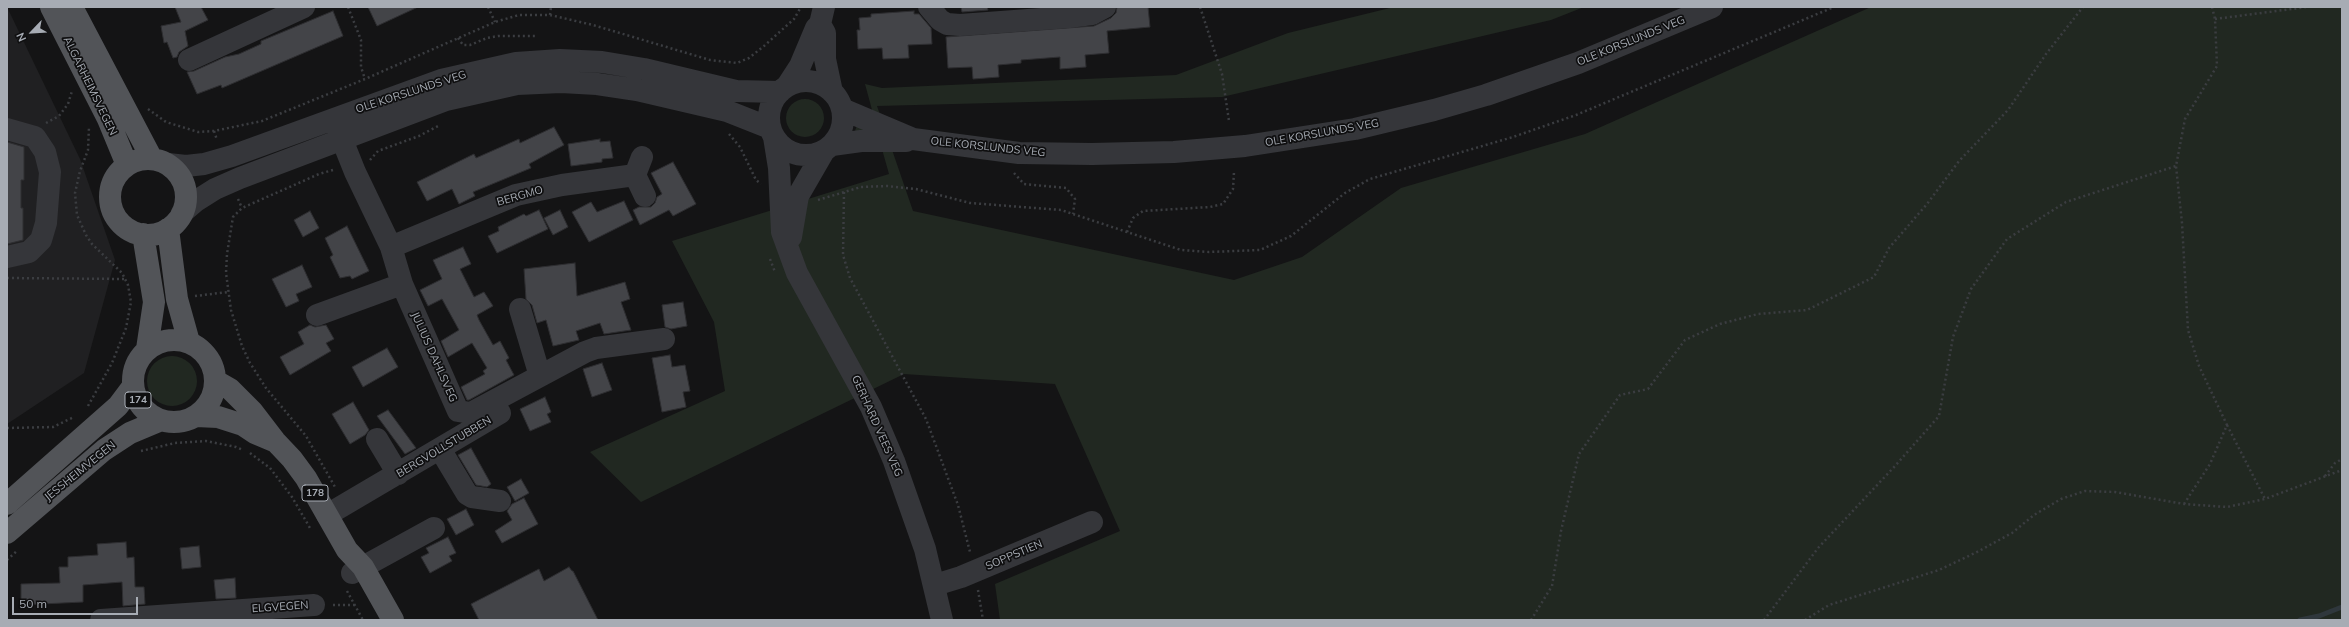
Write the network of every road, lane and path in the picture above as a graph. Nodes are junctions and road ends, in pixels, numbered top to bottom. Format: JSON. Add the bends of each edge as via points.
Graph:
{"nodes":[{"id":1,"x":51,"y":7,"type":"edge"},
{"id":2,"x":72,"y":7,"type":"edge"},
{"id":3,"x":304,"y":7,"type":"edge"},
{"id":4,"x":348,"y":7,"type":"edge"},
{"id":5,"x":488,"y":7,"type":"edge"},
{"id":6,"x":551,"y":7,"type":"edge"},
{"id":7,"x":929,"y":7,"type":"edge"},
{"id":8,"x":1105,"y":7,"type":"edge"},
{"id":9,"x":1200,"y":7,"type":"edge"},
{"id":10,"x":1712,"y":7,"type":"edge"},
{"id":11,"x":1834,"y":7,"type":"edge"},
{"id":12,"x":2083,"y":7,"type":"edge"},
{"id":13,"x":2212,"y":7,"type":"edge"},
{"id":14,"x":2307,"y":7,"type":"edge"},
{"id":15,"x":1021,"y":14,"type":"edge"},
{"id":16,"x":550,"y":15,"type":"dead end"},
{"id":17,"x":822,"y":16,"type":"edge"},
{"id":18,"x":2215,"y":19,"type":"junction"},
{"id":19,"x":495,"y":22,"type":"dead end"},
{"id":20,"x":536,"y":36,"type":"dead end"},
{"id":21,"x":458,"y":38,"type":"dead end"},
{"id":22,"x":189,"y":60,"type":"dead end"},
{"id":23,"x":366,"y":79,"type":"dead end"},
{"id":24,"x":783,"y":89,"type":"junction"},
{"id":25,"x":76,"y":95,"type":"dead end"},
{"id":26,"x":837,"y":101,"type":"junction"},
{"id":27,"x":144,"y":104,"type":"dead end"},
{"id":28,"x":334,"y":118,"type":"junction"},
{"id":29,"x":446,"y":121,"type":"dead end"},
{"id":30,"x":1229,"y":121,"type":"dead end"},
{"id":31,"x":88,"y":123,"type":"dead end"},
{"id":32,"x":14,"y":131,"type":"edge"},
{"id":33,"x":725,"y":132,"type":"dead end"},
{"id":34,"x":772,"y":132,"type":"junction"},
{"id":35,"x":913,"y":139,"type":"junction"},
{"id":36,"x":342,"y":140,"type":"junction"},
{"id":37,"x":219,"y":146,"type":"dead end"},
{"id":38,"x":828,"y":148,"type":"junction"},
{"id":39,"x":160,"y":162,"type":"junction"},
{"id":40,"x":128,"y":165,"type":"junction"},
{"id":41,"x":2176,"y":166,"type":"junction"},
{"id":42,"x":355,"y":172,"type":"junction"},
{"id":43,"x":1014,"y":172,"type":"dead end"},
{"id":44,"x":1234,"y":172,"type":"dead end"},
{"id":45,"x":844,"y":192,"type":"junction"},
{"id":46,"x":790,"y":193,"type":"junction"},
{"id":47,"x":645,"y":196,"type":"dead end"},
{"id":48,"x":1073,"y":214,"type":"junction"},
{"id":49,"x":175,"y":221,"type":"junction"},
{"id":50,"x":1127,"y":232,"type":"junction"},
{"id":51,"x":143,"y":234,"type":"junction"},
{"id":52,"x":390,"y":247,"type":"junction"},
{"id":53,"x":768,"y":253,"type":"dead end"},
{"id":54,"x":7,"y":257,"type":"edge"},
{"id":55,"x":7,"y":278,"type":"edge"},
{"id":56,"x":126,"y":278,"type":"junction"},
{"id":57,"x":778,"y":279,"type":"dead end"},
{"id":58,"x":402,"y":284,"type":"junction"},
{"id":59,"x":228,"y":292,"type":"junction"},
{"id":60,"x":193,"y":296,"type":"dead end"},
{"id":61,"x":520,"y":309,"type":"dead end"},
{"id":62,"x":317,"y":315,"type":"dead end"},
{"id":63,"x":664,"y":338,"type":"dead end"},
{"id":64,"x":189,"y":342,"type":"junction"},
{"id":65,"x":147,"y":349,"type":"junction"},
{"id":66,"x":540,"y":376,"type":"junction"},
{"id":67,"x":561,"y":380,"type":"dead end"},
{"id":68,"x":216,"y":381,"type":"junction"},
{"id":69,"x":133,"y":386,"type":"junction"},
{"id":70,"x":266,"y":388,"type":"dead end"},
{"id":71,"x":86,"y":410,"type":"dead end"},
{"id":72,"x":80,"y":414,"type":"dead end"},
{"id":73,"x":196,"y":416,"type":"junction"},
{"id":74,"x":161,"y":420,"type":"junction"},
{"id":75,"x":2227,"y":425,"type":"junction"},
{"id":76,"x":7,"y":428,"type":"edge"},
{"id":77,"x":378,"y":439,"type":"dead end"},
{"id":78,"x":275,"y":441,"type":"junction"},
{"id":79,"x":440,"y":449,"type":"junction"},
{"id":80,"x":137,"y":453,"type":"dead end"},
{"id":81,"x":2342,"y":459,"type":"edge"},
{"id":82,"x":2342,"y":470,"type":"edge"},
{"id":83,"x":398,"y":474,"type":"junction"},
{"id":84,"x":2325,"y":477,"type":"junction"},
{"id":85,"x":2265,"y":499,"type":"junction"},
{"id":86,"x":500,"y":501,"type":"dead end"},
{"id":87,"x":7,"y":504,"type":"edge"},
{"id":88,"x":2184,"y":504,"type":"junction"},
{"id":89,"x":327,"y":515,"type":"junction"},
{"id":90,"x":1092,"y":522,"type":"dead end"},
{"id":91,"x":434,"y":528,"type":"dead end"},
{"id":92,"x":312,"y":531,"type":"dead end"},
{"id":93,"x":7,"y":532,"type":"edge"},
{"id":94,"x":975,"y":571,"type":"junction"},
{"id":95,"x":353,"y":575,"type":"junction"},
{"id":96,"x":935,"y":585,"type":"junction"},
{"id":97,"x":314,"y":605,"type":"dead end"},
{"id":98,"x":102,"y":620,"type":"edge"},
{"id":99,"x":363,"y":620,"type":"edge"},
{"id":100,"x":377,"y":620,"type":"edge"},
{"id":101,"x":393,"y":620,"type":"edge"},
{"id":102,"x":942,"y":620,"type":"edge"},
{"id":103,"x":983,"y":620,"type":"edge"},
{"id":104,"x":1531,"y":620,"type":"edge"},
{"id":105,"x":1764,"y":620,"type":"edge"},
{"id":106,"x":1805,"y":620,"type":"edge"}],
"edges":[{"from":1,"to":40,"type":"main road","name":"ALGARHEIMSVEGEN","via":[[108,119]]},
{"from":2,"to":39,"type":"main road","name":"ALGARHEIMSVEGEN"},
{"from":3,"to":22,"type":"street"},
{"from":4,"to":23,"type":"path","via":[[360,40],[361,67]]},
{"from":5,"to":19,"type":"path"},
{"from":6,"to":16,"type":"path"},
{"from":7,"to":15,"type":"street","via":[[940,20],[947,24],[960,25]]},
{"from":8,"to":15,"type":"street","via":[[1092,14]]},
{"from":9,"to":30,"type":"path","via":[[1222,74]]},
{"from":10,"to":35,"type":"street","name":"OLE KORSLUNDS VEG","via":[[1578,63],[1486,95],[1355,129],[1292,140],[1174,152],[1092,154],[1019,153]]},
{"from":11,"to":50,"type":"path","via":[[1576,115],[1506,139],[1370,179],[1344,194],[1292,236],[1268,248],[1230,252],[1193,251],[1168,247]]},
{"from":12,"to":104,"type":"path","via":[[2046,54],[2008,110],[1959,161],[1927,204],[1889,248],[1874,277],[1806,310],[1758,314],[1713,327],[1685,340],[1648,389],[1620,395],[1579,454],[1561,531],[1552,586]]},
{"from":13,"to":18,"type":"path"},
{"from":14,"to":18,"type":"path"},
{"from":17,"to":24,"type":"street","via":[[800,66]]},
{"from":17,"to":26,"type":"street","via":[[826,59]]},
{"from":18,"to":41,"type":"path","via":[[2217,66],[2185,119]]},
{"from":20,"to":21,"type":"path","via":[[498,36],[470,45],[463,45]]},
{"from":24,"to":26,"type":"street","via":[[806,81],[820,84]]},
{"from":24,"to":28,"type":"street","name":"OLE KORSLUNDS VEG","via":[[736,90],[644,69],[602,62],[560,60],[516,63],[478,70],[441,80]]},
{"from":24,"to":34,"type":"street","via":[[770,109]]},
{"from":25,"to":32,"type":"path","via":[[73,89],[68,104],[58,116]]},
{"from":26,"to":35,"type":"street","name":"OLE KORSLUNDS VEG"},
{"from":26,"to":38,"type":"street","via":[[841,129]]},
{"from":27,"to":37,"type":"path","via":[[156,116],[176,127],[198,132],[214,131]]},
{"from":28,"to":36,"type":"street","name":"JULIUS DAHLSVEG"},
{"from":28,"to":39,"type":"street","name":"OLE KORSLUNDS VEG","via":[[204,164],[186,166]]},
{"from":29,"to":42,"type":"path","via":[[419,136],[378,151],[367,166]]},
{"from":31,"to":56,"type":"path","via":[[90,142],[75,192],[77,214],[92,244],[117,266]]},
{"from":32,"to":54,"type":"street","via":[[35,137],[45,152],[50,172],[46,223],[41,240],[29,252]]},
{"from":33,"to":46,"type":"path","via":[[731,135],[740,147],[756,180],[765,187]]},
{"from":34,"to":36,"type":"street","name":"OLE KORSLUNDS VEG","via":[[727,111],[637,90],[561,82],[517,84],[482,90],[446,100]]},
{"from":34,"to":38,"type":"street","via":[[779,145],[796,154],[815,154]]},
{"from":34,"to":46,"type":"street","name":"GERHARD VEES VEG"},
{"from":35,"to":38,"type":"street","name":"OLE KORSLUNDS VEG","via":[[861,141]]},
{"from":36,"to":42,"type":"street","name":"JULIUS DAHLSVEG"},
{"from":36,"to":49,"type":"street","name":"OLE KORSLUNDS VEG","via":[[215,189],[196,201]]},
{"from":38,"to":46,"type":"street","name":"GERHARD VEES VEG"},
{"from":39,"to":40,"type":"main road","via":[[143,159]]},
{"from":39,"to":49,"type":"main road","via":[[175,170],[184,184],[186,199]]},
{"from":40,"to":51,"type":"main road","via":[[112,186],[111,202],[122,223]]},
{"from":41,"to":75,"type":"path","via":[[2188,330],[2200,366]]},
{"from":41,"to":105,"type":"path","via":[[2066,202],[2007,239],[1971,289],[1953,337],[1939,416],[1818,548]]},
{"from":42,"to":52,"type":"street","name":"JULIUS DAHLSVEG"},
{"from":42,"to":59,"type":"path","via":[[347,173],[337,169],[319,174],[242,208],[233,217],[229,240],[226,273]]},
{"from":43,"to":48,"type":"path","via":[[1024,184],[1066,188],[1075,199]]},
{"from":44,"to":50,"type":"path","via":[[1233,189],[1223,204],[1143,211],[1133,218]]},
{"from":45,"to":46,"type":"path","via":[[817,200]]},
{"from":45,"to":48,"type":"path","via":[[861,187],[887,186],[916,189],[970,203],[1050,209]]},
{"from":45,"to":94,"type":"path","via":[[843,255],[850,278],[926,419],[958,505]]},
{"from":46,"to":96,"type":"street","name":"GERHARD VEES VEG","via":[[792,235],[787,243],[797,273],[871,407],[911,508]]},
{"from":47,"to":52,"type":"street","name":"BERGMO","via":[[639,166],[516,195]]},
{"from":48,"to":50,"type":"path"},
{"from":49,"to":51,"type":"main road","via":[[151,234]]},
{"from":49,"to":64,"type":"main road","via":[[177,299]]},
{"from":51,"to":65,"type":"main road","number":"174","via":[[154,302]]},
{"from":52,"to":58,"type":"street","name":"JULIUS DAHLSVEG"},
{"from":53,"to":57,"type":"path"},
{"from":55,"to":56,"type":"path"},
{"from":56,"to":71,"type":"path","via":[[131,302],[126,328],[112,363]]},
{"from":58,"to":62,"type":"street"},
{"from":58,"to":66,"type":"street","name":"JULIUS DAHLSVEG","via":[[458,411],[471,413]]},
{"from":59,"to":60,"type":"path"},
{"from":59,"to":70,"type":"path","via":[[235,328],[242,346]]},
{"from":61,"to":66,"type":"street"},
{"from":63,"to":66,"type":"street","name":"JULIUS DAHLSVEG","via":[[596,348]]},
{"from":64,"to":65,"type":"main road","via":[[167,340]]},
{"from":64,"to":68,"type":"main road","via":[[205,353],[213,366]]},
{"from":65,"to":69,"type":"main road","number":"174","via":[[135,366]]},
{"from":67,"to":79,"type":"street","name":"BERGVOLLSTUBBEN"},
{"from":68,"to":73,"type":"main road","via":[[213,395],[206,407]]},
{"from":68,"to":78,"type":"main road","number":"178","via":[[230,389],[252,410]]},
{"from":69,"to":74,"type":"main road","number":"174","via":[[142,407]]},
{"from":69,"to":87,"type":"main road","name":"JESSHEIMVEGEN","number":"174","via":[[118,406]]},
{"from":72,"to":76,"type":"path","via":[[53,427]]},
{"from":73,"to":74,"type":"main road","number":"174","via":[[178,422]]},
{"from":73,"to":78,"type":"main road","number":"178","via":[[218,417],[243,425]]},
{"from":74,"to":93,"type":"main road","name":"JESSHEIMVEGEN","number":"174","via":[[130,433],[104,450]]},
{"from":75,"to":85,"type":"path"},
{"from":75,"to":88,"type":"path","via":[[2210,464]]},
{"from":77,"to":83,"type":"street"},
{"from":78,"to":89,"type":"main road","number":"178","via":[[306,478]]},
{"from":79,"to":83,"type":"street","name":"BERGVOLLSTUBBEN"},
{"from":79,"to":86,"type":"street","via":[[467,494]]},
{"from":80,"to":92,"type":"path","via":[[175,442],[206,441],[236,446],[270,468],[292,497]]},
{"from":81,"to":84,"type":"path"},
{"from":82,"to":84,"type":"path"},
{"from":83,"to":89,"type":"street","name":"BERGVOLLSTUBBEN"},
{"from":84,"to":85,"type":"path"},
{"from":85,"to":88,"type":"path","via":[[2227,507]]},
{"from":88,"to":106,"type":"path","via":[[2115,492],[2085,491],[2061,499],[2034,515],[2012,533],[1978,552],[1938,570],[1829,605]]},
{"from":89,"to":95,"type":"main road","number":"178","via":[[347,550]]},
{"from":90,"to":94,"type":"street","name":"SOPPSTIEN"},
{"from":91,"to":95,"type":"street"},
{"from":94,"to":96,"type":"street","name":"SOPPSTIEN"},
{"from":94,"to":103,"type":"path"},
{"from":95,"to":99,"type":"path"},
{"from":95,"to":100,"type":"main road","number":"178"},
{"from":95,"to":101,"type":"main road","number":"178"},
{"from":96,"to":102,"type":"street","name":"GERHARD VEES VEG"},
{"from":97,"to":98,"type":"street","name":"ELGVEGEN"}]}
